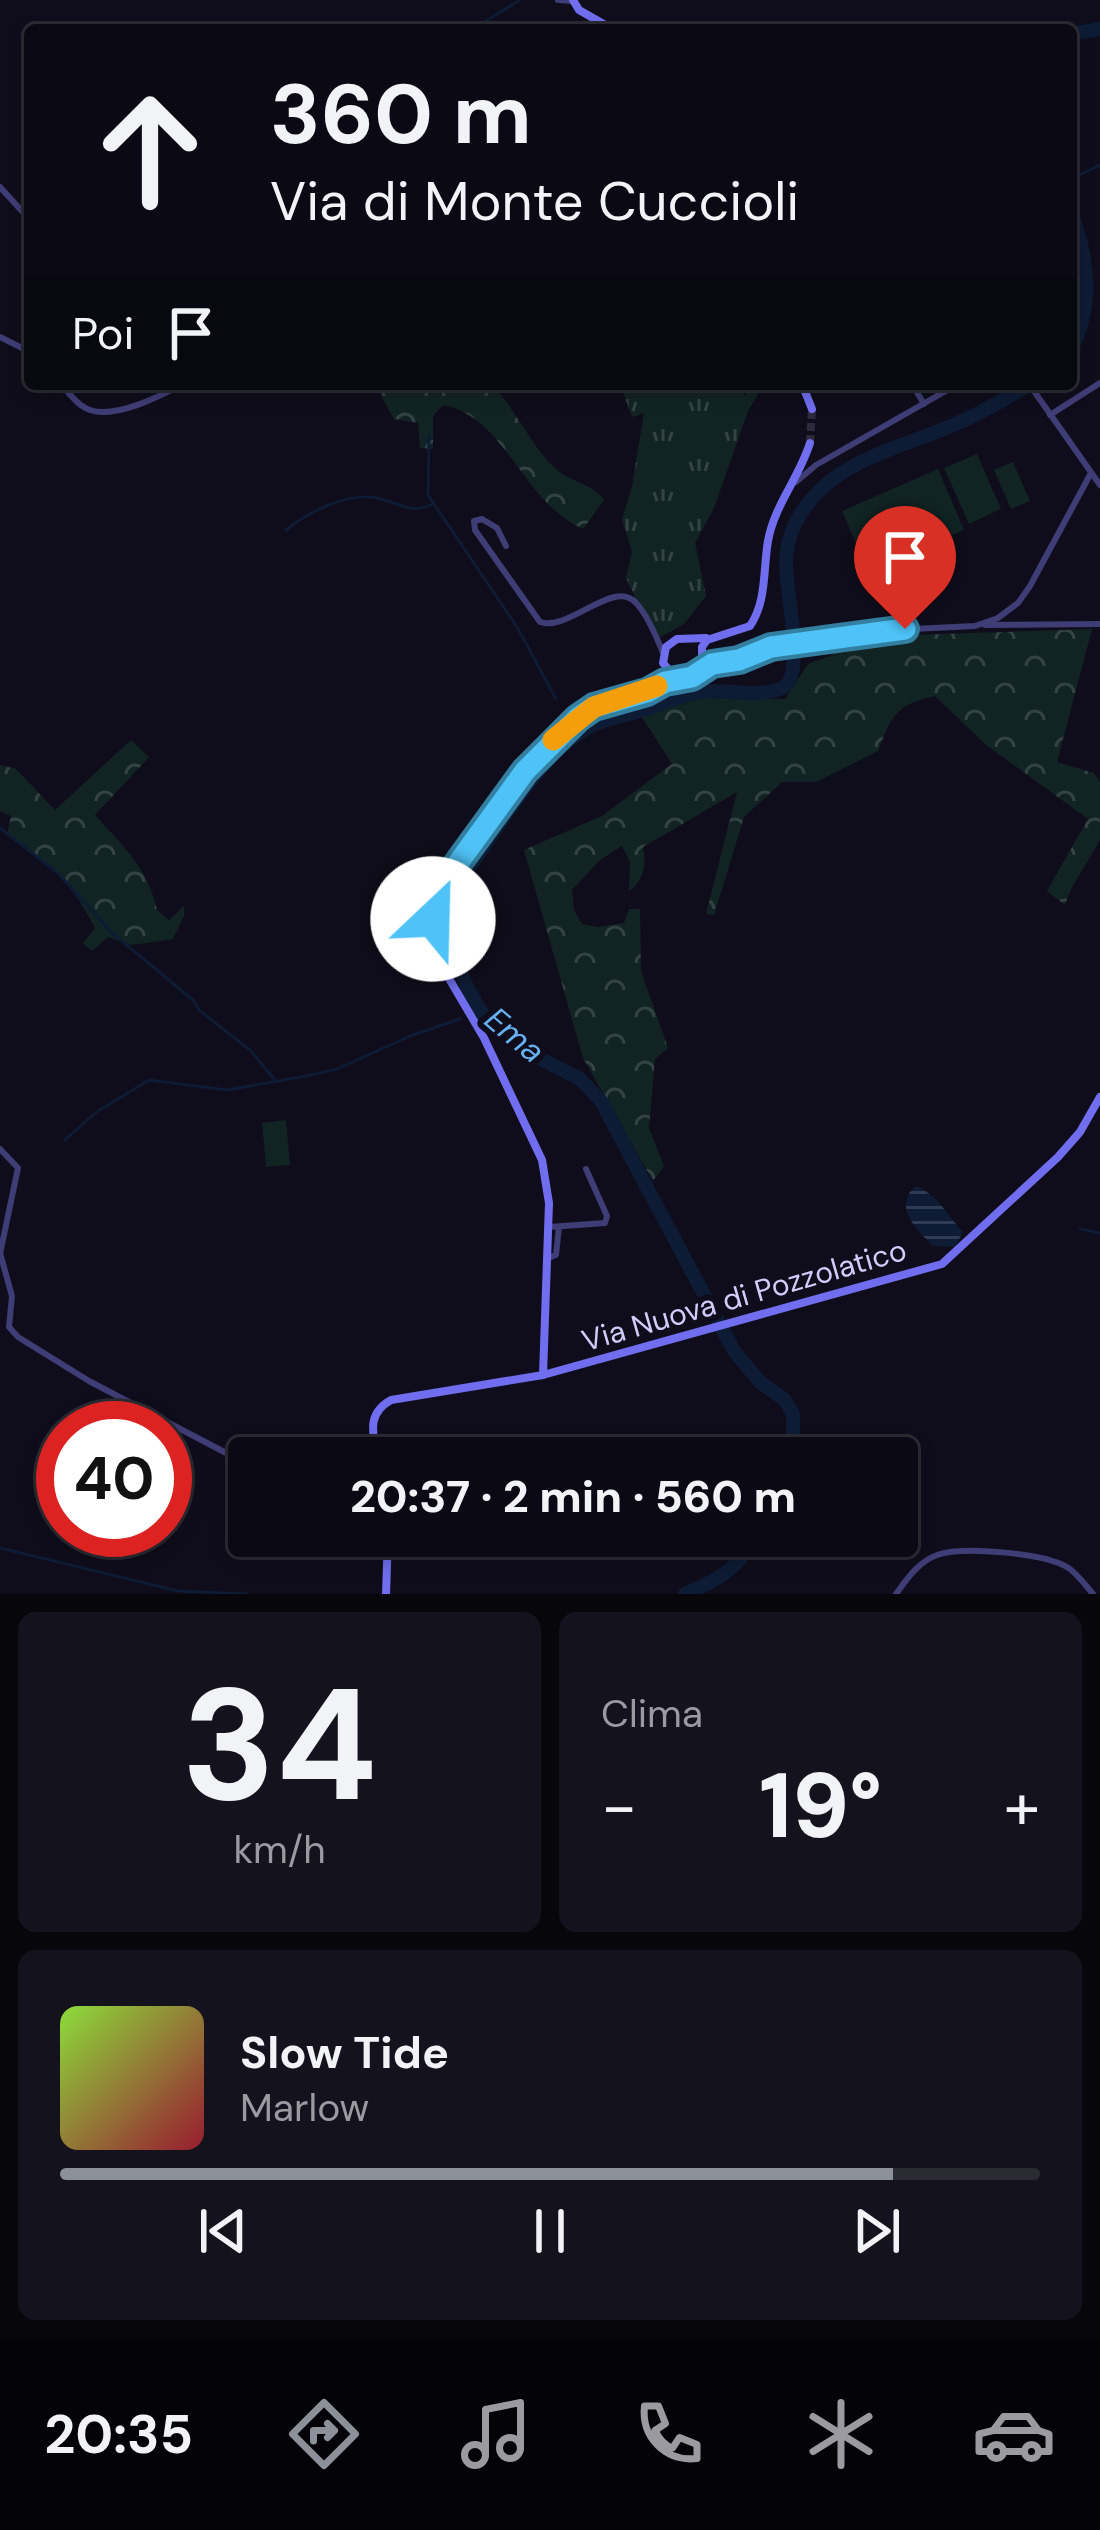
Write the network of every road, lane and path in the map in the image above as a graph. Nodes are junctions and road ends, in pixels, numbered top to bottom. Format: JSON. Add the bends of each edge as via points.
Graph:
{"nodes":[{"id":1,"x":558,"y":0,"type":"edge"},
{"id":2,"x":573,"y":0,"type":"edge"},
{"id":3,"x":603,"y":24,"type":"edge"},
{"id":4,"x":0,"y":187,"type":"edge"},
{"id":5,"x":24,"y":213,"type":"edge"},
{"id":6,"x":1100,"y":383,"type":"edge"},
{"id":7,"x":66,"y":390,"type":"edge"},
{"id":8,"x":168,"y":390,"type":"edge"},
{"id":9,"x":804,"y":390,"type":"edge"},
{"id":10,"x":916,"y":390,"type":"edge"},
{"id":11,"x":948,"y":390,"type":"edge"},
{"id":12,"x":1033,"y":390,"type":"edge"},
{"id":13,"x":925,"y":404,"type":"junction"},
{"id":14,"x":812,"y":409,"type":"tunnel mouth"},
{"id":15,"x":1050,"y":415,"type":"junction"},
{"id":16,"x":811,"y":443,"type":"tunnel mouth"},
{"id":17,"x":1091,"y":473,"type":"junction"},
{"id":18,"x":796,"y":482,"type":"junction"},
{"id":19,"x":1100,"y":485,"type":"edge"},
{"id":20,"x":506,"y":546,"type":"dead end"},
{"id":21,"x":1100,"y":624,"type":"edge"},
{"id":22,"x":975,"y":626,"type":"junction"},
{"id":23,"x":717,"y":635,"type":"junction"},
{"id":24,"x":657,"y":638,"type":"junction"},
{"id":25,"x":689,"y":639,"type":"junction"},
{"id":26,"x":670,"y":642,"type":"junction"},
{"id":27,"x":703,"y":651,"type":"junction"},
{"id":28,"x":664,"y":652,"type":"junction"},
{"id":29,"x":719,"y":663,"type":"junction"},
{"id":30,"x":700,"y":670,"type":"junction"},
{"id":31,"x":667,"y":671,"type":"junction"},
{"id":32,"x":678,"y":678,"type":"junction"},
{"id":33,"x":659,"y":685,"type":"junction"},
{"id":34,"x":1100,"y":1097,"type":"edge"},
{"id":35,"x":0,"y":1149,"type":"edge"},
{"id":36,"x":586,"y":1169,"type":"dead end"},
{"id":37,"x":554,"y":1227,"type":"junction"},
{"id":38,"x":0,"y":1254,"type":"edge"},
{"id":39,"x":543,"y":1375,"type":"junction"},
{"id":40,"x":375,"y":1437,"type":"edge"},
{"id":41,"x":228,"y":1454,"type":"edge"},
{"id":42,"x":387,"y":1557,"type":"edge"},
{"id":43,"x":386,"y":1594,"type":"edge"},
{"id":44,"x":896,"y":1594,"type":"edge"},
{"id":45,"x":1093,"y":1594,"type":"edge"}],
"edges":[{"from":1,"to":2,"type":"street"},
{"from":2,"to":3,"type":"street"},
{"from":4,"to":5,"type":"street"},
{"from":6,"to":15,"type":"street"},
{"from":7,"to":8,"type":"street","via":[[99,412]]},
{"from":9,"to":14,"type":"street"},
{"from":10,"to":13,"type":"street"},
{"from":11,"to":13,"type":"street"},
{"from":12,"to":15,"type":"street"},
{"from":13,"to":18,"type":"street"},
{"from":15,"to":17,"type":"street"},
{"from":16,"to":18,"type":"street"},
{"from":17,"to":19,"type":"street"},
{"from":17,"to":22,"type":"street","via":[[1018,603]]},
{"from":18,"to":23,"type":"street","via":[[776,513],[754,621]]},
{"from":20,"to":24,"type":"street","via":[[497,528],[474,521],[540,622],[560,624],[608,598],[628,598]]},
{"from":21,"to":22,"type":"street"},
{"from":22,"to":29,"type":"street","via":[[810,639]]},
{"from":23,"to":25,"type":"street"},
{"from":23,"to":27,"type":"street"},
{"from":24,"to":26,"type":"street"},
{"from":24,"to":28,"type":"street"},
{"from":25,"to":26,"type":"street"},
{"from":25,"to":27,"type":"street"},
{"from":26,"to":28,"type":"street"},
{"from":27,"to":29,"type":"street"},
{"from":27,"to":30,"type":"street"},
{"from":28,"to":31,"type":"street"},
{"from":29,"to":30,"type":"street"},
{"from":30,"to":32,"type":"street"},
{"from":31,"to":32,"type":"street"},
{"from":31,"to":33,"type":"street"},
{"from":32,"to":33,"type":"street"},
{"from":33,"to":37,"type":"street","via":[[594,707],[550,744],[434,899],[443,970],[542,1160]]},
{"from":34,"to":39,"type":"street","name":"Via Nuova di Pozzolatico","via":[[1058,1157],[945,1262]]},
{"from":35,"to":38,"type":"street","via":[[18,1168]]},
{"from":36,"to":37,"type":"street","via":[[605,1223]]},
{"from":37,"to":39,"type":"street"},
{"from":38,"to":41,"type":"street","via":[[12,1296],[9,1327],[18,1337]]},
{"from":39,"to":40,"type":"street","name":"Via Nuova di Pozzolatico","via":[[391,1400],[376,1411]]},
{"from":42,"to":43,"type":"street"},
{"from":44,"to":45,"type":"street","via":[[921,1564],[958,1553],[1052,1562]]}]}
